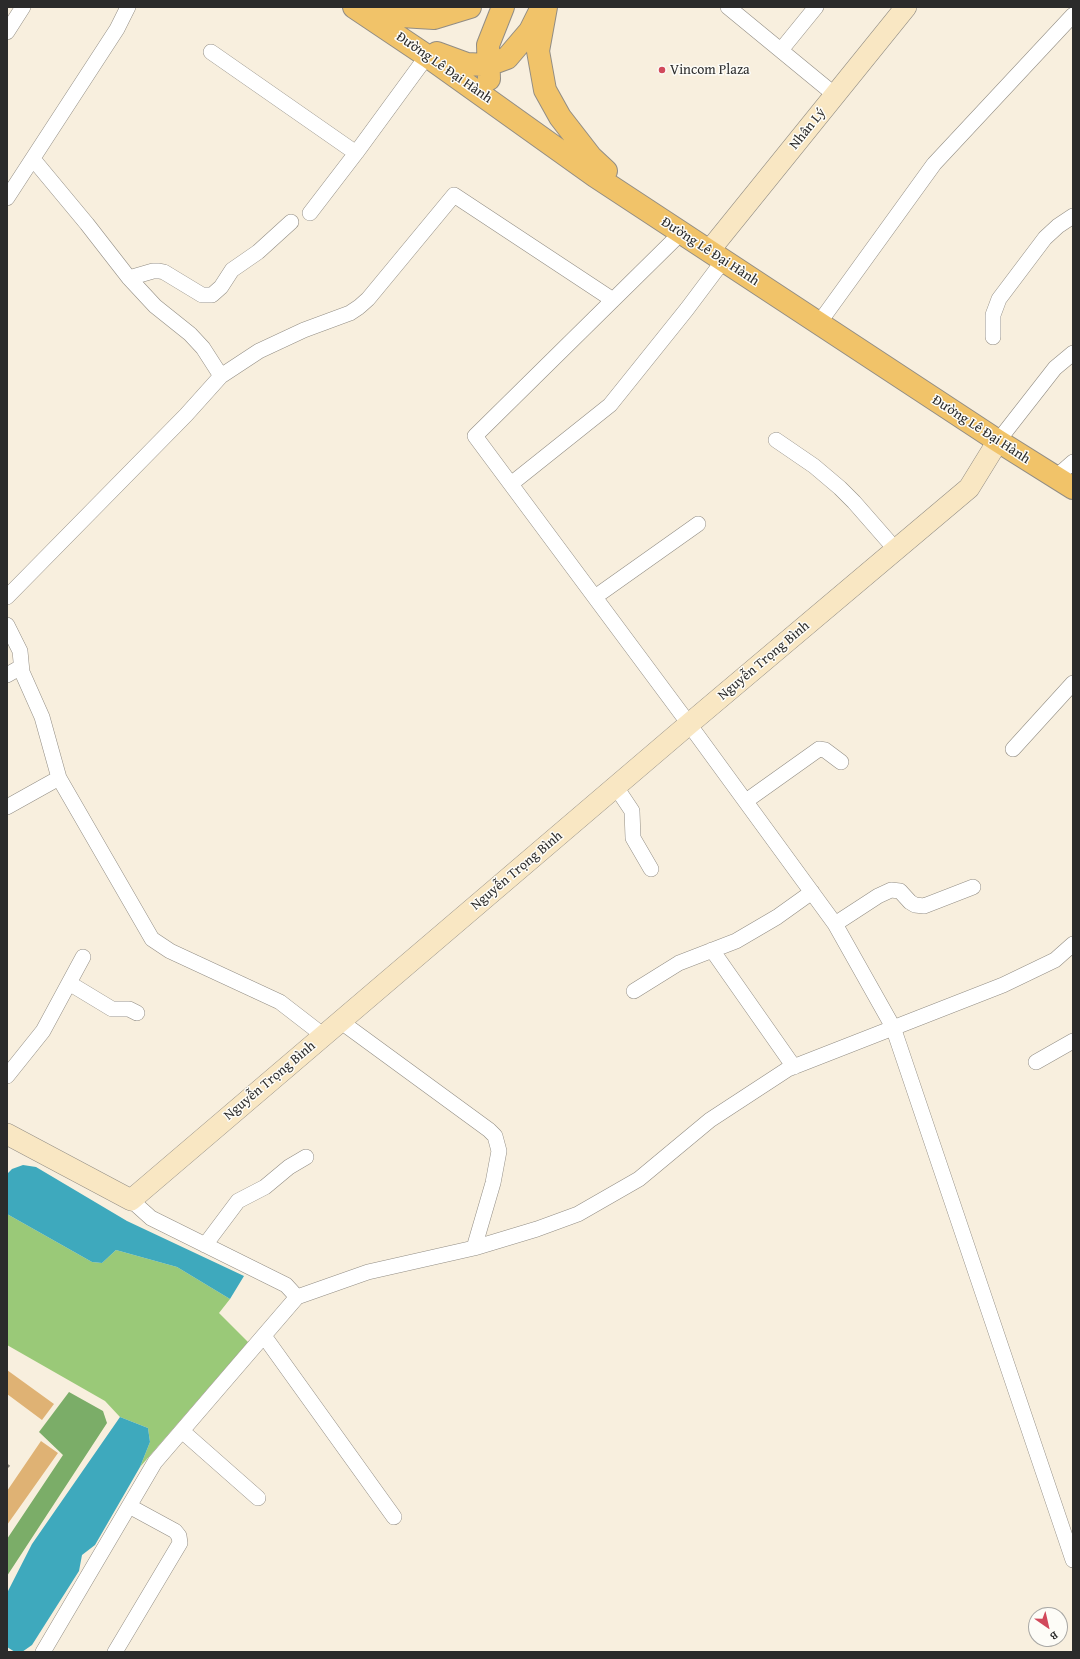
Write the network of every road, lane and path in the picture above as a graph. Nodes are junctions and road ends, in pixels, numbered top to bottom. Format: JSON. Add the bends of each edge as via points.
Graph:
{"nodes":[{"id":1,"x":23,"y":7,"type":"edge"},
{"id":2,"x":128,"y":7,"type":"edge"},
{"id":3,"x":354,"y":7,"type":"edge"},
{"id":4,"x":470,"y":7,"type":"edge"},
{"id":5,"x":503,"y":7,"type":"edge"},
{"id":6,"x":542,"y":7,"type":"edge"},
{"id":7,"x":546,"y":7,"type":"edge"},
{"id":8,"x":816,"y":7,"type":"edge"},
{"id":9,"x":906,"y":7,"type":"edge"},
{"id":10,"x":733,"y":9,"type":"edge"},
{"id":11,"x":1073,"y":16,"type":"edge"},
{"id":12,"x":384,"y":17,"type":"edge"},
{"id":13,"x":7,"y":32,"type":"edge"},
{"id":14,"x":780,"y":50,"type":"junction"},
{"id":15,"x":211,"y":52,"type":"dead end"},
{"id":16,"x":427,"y":56,"type":"junction"},
{"id":17,"x":488,"y":65,"type":"junction"},
{"id":18,"x":835,"y":95,"type":"junction"},
{"id":19,"x":533,"y":130,"type":"junction"},
{"id":20,"x":356,"y":153,"type":"junction"},
{"id":21,"x":33,"y":159,"type":"junction"},
{"id":22,"x":7,"y":198,"type":"edge"},
{"id":23,"x":310,"y":213,"type":"dead end"},
{"id":24,"x":654,"y":215,"type":"junction"},
{"id":25,"x":1073,"y":216,"type":"edge"},
{"id":26,"x":291,"y":222,"type":"dead end"},
{"id":27,"x":681,"y":233,"type":"junction"},
{"id":28,"x":716,"y":256,"type":"junction"},
{"id":29,"x":129,"y":278,"type":"junction"},
{"id":30,"x":613,"y":300,"type":"junction"},
{"id":31,"x":819,"y":323,"type":"junction"},
{"id":32,"x":993,"y":337,"type":"dead end"},
{"id":33,"x":1073,"y":353,"type":"edge"},
{"id":34,"x":221,"y":376,"type":"junction"},
{"id":35,"x":776,"y":440,"type":"dead end"},
{"id":36,"x":998,"y":441,"type":"junction"},
{"id":37,"x":1073,"y":462,"type":"edge"},
{"id":38,"x":1064,"y":482,"type":"edge"},
{"id":39,"x":511,"y":484,"type":"junction"},
{"id":40,"x":698,"y":524,"type":"dead end"},
{"id":41,"x":896,"y":550,"type":"junction"},
{"id":42,"x":595,"y":596,"type":"junction"},
{"id":43,"x":7,"y":597,"type":"edge"},
{"id":44,"x":7,"y":625,"type":"edge"},
{"id":45,"x":20,"y":667,"type":"junction"},
{"id":46,"x":7,"y":675,"type":"edge"},
{"id":47,"x":1073,"y":683,"type":"edge"},
{"id":48,"x":689,"y":724,"type":"junction"},
{"id":49,"x":1013,"y":749,"type":"dead end"},
{"id":50,"x":841,"y":762,"type":"dead end"},
{"id":51,"x":59,"y":778,"type":"junction"},
{"id":52,"x":616,"y":787,"type":"junction"},
{"id":53,"x":746,"y":801,"type":"junction"},
{"id":54,"x":7,"y":807,"type":"edge"},
{"id":55,"x":651,"y":869,"type":"dead end"},
{"id":56,"x":973,"y":887,"type":"dead end"},
{"id":57,"x":812,"y":892,"type":"junction"},
{"id":58,"x":835,"y":924,"type":"junction"},
{"id":59,"x":1073,"y":944,"type":"edge"},
{"id":60,"x":712,"y":950,"type":"junction"},
{"id":61,"x":83,"y":957,"type":"dead end"},
{"id":62,"x":69,"y":983,"type":"junction"},
{"id":63,"x":634,"y":991,"type":"dead end"},
{"id":64,"x":137,"y":1013,"type":"dead end"},
{"id":65,"x":340,"y":1021,"type":"junction"},
{"id":66,"x":893,"y":1027,"type":"junction"},
{"id":67,"x":324,"y":1036,"type":"junction"},
{"id":68,"x":1073,"y":1042,"type":"edge"},
{"id":69,"x":1036,"y":1062,"type":"dead end"},
{"id":70,"x":794,"y":1067,"type":"junction"},
{"id":71,"x":7,"y":1076,"type":"edge"},
{"id":72,"x":9,"y":1139,"type":"edge"},
{"id":73,"x":306,"y":1157,"type":"dead end"},
{"id":74,"x":131,"y":1200,"type":"junction"},
{"id":75,"x":206,"y":1245,"type":"junction"},
{"id":76,"x":474,"y":1248,"type":"junction"},
{"id":77,"x":297,"y":1297,"type":"junction"},
{"id":78,"x":264,"y":1336,"type":"junction"},
{"id":79,"x":182,"y":1431,"type":"junction"},
{"id":80,"x":7,"y":1465,"type":"edge"},
{"id":81,"x":11,"y":1468,"type":"dead end"},
{"id":82,"x":258,"y":1498,"type":"dead end"},
{"id":83,"x":129,"y":1506,"type":"junction"},
{"id":84,"x":394,"y":1518,"type":"dead end"},
{"id":85,"x":1073,"y":1560,"type":"edge"},
{"id":86,"x":42,"y":1652,"type":"edge"},
{"id":87,"x":115,"y":1652,"type":"edge"}],
"edges":[{"from":1,"to":13,"type":"street"},
{"from":2,"to":21,"type":"street","via":[[117,29]]},
{"from":3,"to":12,"type":"main road","name":"Đường Lê Đại Hành"},
{"from":4,"to":12,"type":"main road","via":[[434,18]]},
{"from":5,"to":17,"type":"main road","via":[[488,45]]},
{"from":6,"to":17,"type":"main road","via":[[530,31],[507,58]]},
{"from":7,"to":24,"type":"main road","via":[[538,51],[546,90],[560,117],[591,157]]},
{"from":8,"to":14,"type":"street"},
{"from":9,"to":18,"type":"street","name":"Nhân Lý"},
{"from":10,"to":14,"type":"street"},
{"from":11,"to":31,"type":"street","via":[[934,164]]},
{"from":12,"to":16,"type":"main road","name":"Đường Lê Đại Hành"},
{"from":12,"to":17,"type":"main road","via":[[438,54],[467,64]]},
{"from":14,"to":18,"type":"street"},
{"from":15,"to":20,"type":"street"},
{"from":16,"to":19,"type":"main road","name":"Đường Lê Đại Hành"},
{"from":16,"to":20,"type":"street"},
{"from":17,"to":19,"type":"main road","via":[[488,78],[499,98]]},
{"from":18,"to":28,"type":"street","name":"Nhân Lý"},
{"from":19,"to":24,"type":"main road","name":"Đường Lê Đại Hành","via":[[595,176]]},
{"from":20,"to":23,"type":"street"},
{"from":21,"to":22,"type":"street"},
{"from":21,"to":29,"type":"street"},
{"from":24,"to":27,"type":"main road","name":"Đường Lê Đại Hành"},
{"from":25,"to":32,"type":"street","via":[[1045,238],[999,299],[993,314]]},
{"from":26,"to":29,"type":"street","via":[[258,252],[232,270],[221,287],[212,295],[202,295],[164,272],[148,272]]},
{"from":27,"to":28,"type":"main road","name":"Đường Lê Đại Hành"},
{"from":27,"to":30,"type":"street"},
{"from":28,"to":31,"type":"main road","name":"Đường Lê Đại Hành"},
{"from":28,"to":39,"type":"street","via":[[687,309],[610,405]]},
{"from":29,"to":34,"type":"street","via":[[155,306],[190,334],[203,348]]},
{"from":30,"to":34,"type":"street","via":[[454,195],[359,307],[259,351]]},
{"from":30,"to":39,"type":"street","via":[[475,436]]},
{"from":31,"to":36,"type":"main road","name":"Đường Lê Đại Hành"},
{"from":33,"to":36,"type":"street","via":[[1055,368]]},
{"from":34,"to":43,"type":"street"},
{"from":35,"to":41,"type":"street","via":[[840,488]]},
{"from":36,"to":38,"type":"main road","name":"Đường Lê Đại Hành"},
{"from":36,"to":41,"type":"street","name":"Nguyễn Trọng Bình","via":[[970,488]]},
{"from":37,"to":38,"type":"street"},
{"from":39,"to":42,"type":"street"},
{"from":40,"to":42,"type":"street"},
{"from":41,"to":48,"type":"street","name":"Nguyễn Trọng Bình"},
{"from":42,"to":48,"type":"street"},
{"from":44,"to":45,"type":"street","via":[[20,651]]},
{"from":45,"to":46,"type":"street"},
{"from":45,"to":51,"type":"street","via":[[42,717]]},
{"from":47,"to":49,"type":"street"},
{"from":48,"to":52,"type":"street","name":"Nguyễn Trọng Bình"},
{"from":48,"to":53,"type":"street"},
{"from":50,"to":53,"type":"street","via":[[825,750],[819,750]]},
{"from":51,"to":54,"type":"street"},
{"from":51,"to":67,"type":"street","via":[[156,943],[280,1002]]},
{"from":52,"to":55,"type":"street","via":[[632,811],[633,838]]},
{"from":52,"to":65,"type":"street","name":"Nguyễn Trọng Bình"},
{"from":53,"to":57,"type":"street"},
{"from":56,"to":58,"type":"street","via":[[924,906],[915,905],[900,891],[891,890]]},
{"from":57,"to":58,"type":"street"},
{"from":57,"to":60,"type":"street","via":[[754,931]]},
{"from":58,"to":66,"type":"street"},
{"from":59,"to":66,"type":"street","via":[[1055,960],[1003,985]]},
{"from":60,"to":63,"type":"street","via":[[679,963]]},
{"from":60,"to":70,"type":"street"},
{"from":61,"to":62,"type":"street"},
{"from":62,"to":64,"type":"street","via":[[112,1009],[129,1009]]},
{"from":62,"to":71,"type":"street","via":[[44,1031]]},
{"from":65,"to":67,"type":"street","name":"Nguyễn Trọng Bình"},
{"from":65,"to":76,"type":"street","via":[[495,1136],[499,1151],[493,1183]]},
{"from":66,"to":70,"type":"street"},
{"from":66,"to":85,"type":"street"},
{"from":67,"to":74,"type":"street","name":"Nguyễn Trọng Bình"},
{"from":68,"to":69,"type":"street"},
{"from":70,"to":76,"type":"street","via":[[710,1120],[640,1179],[578,1214]]},
{"from":72,"to":74,"type":"street"},
{"from":73,"to":75,"type":"street","via":[[265,1187],[238,1201]]},
{"from":74,"to":75,"type":"street","via":[[151,1218]]},
{"from":75,"to":77,"type":"street","via":[[286,1285]]},
{"from":76,"to":77,"type":"street","via":[[368,1272]]},
{"from":77,"to":78,"type":"street"},
{"from":78,"to":79,"type":"street"},
{"from":78,"to":84,"type":"street"},
{"from":79,"to":82,"type":"street"},
{"from":79,"to":83,"type":"street","via":[[155,1462]]},
{"from":80,"to":81,"type":"path"},
{"from":83,"to":86,"type":"street"},
{"from":83,"to":87,"type":"street","via":[[175,1531],[180,1543]]}]}
